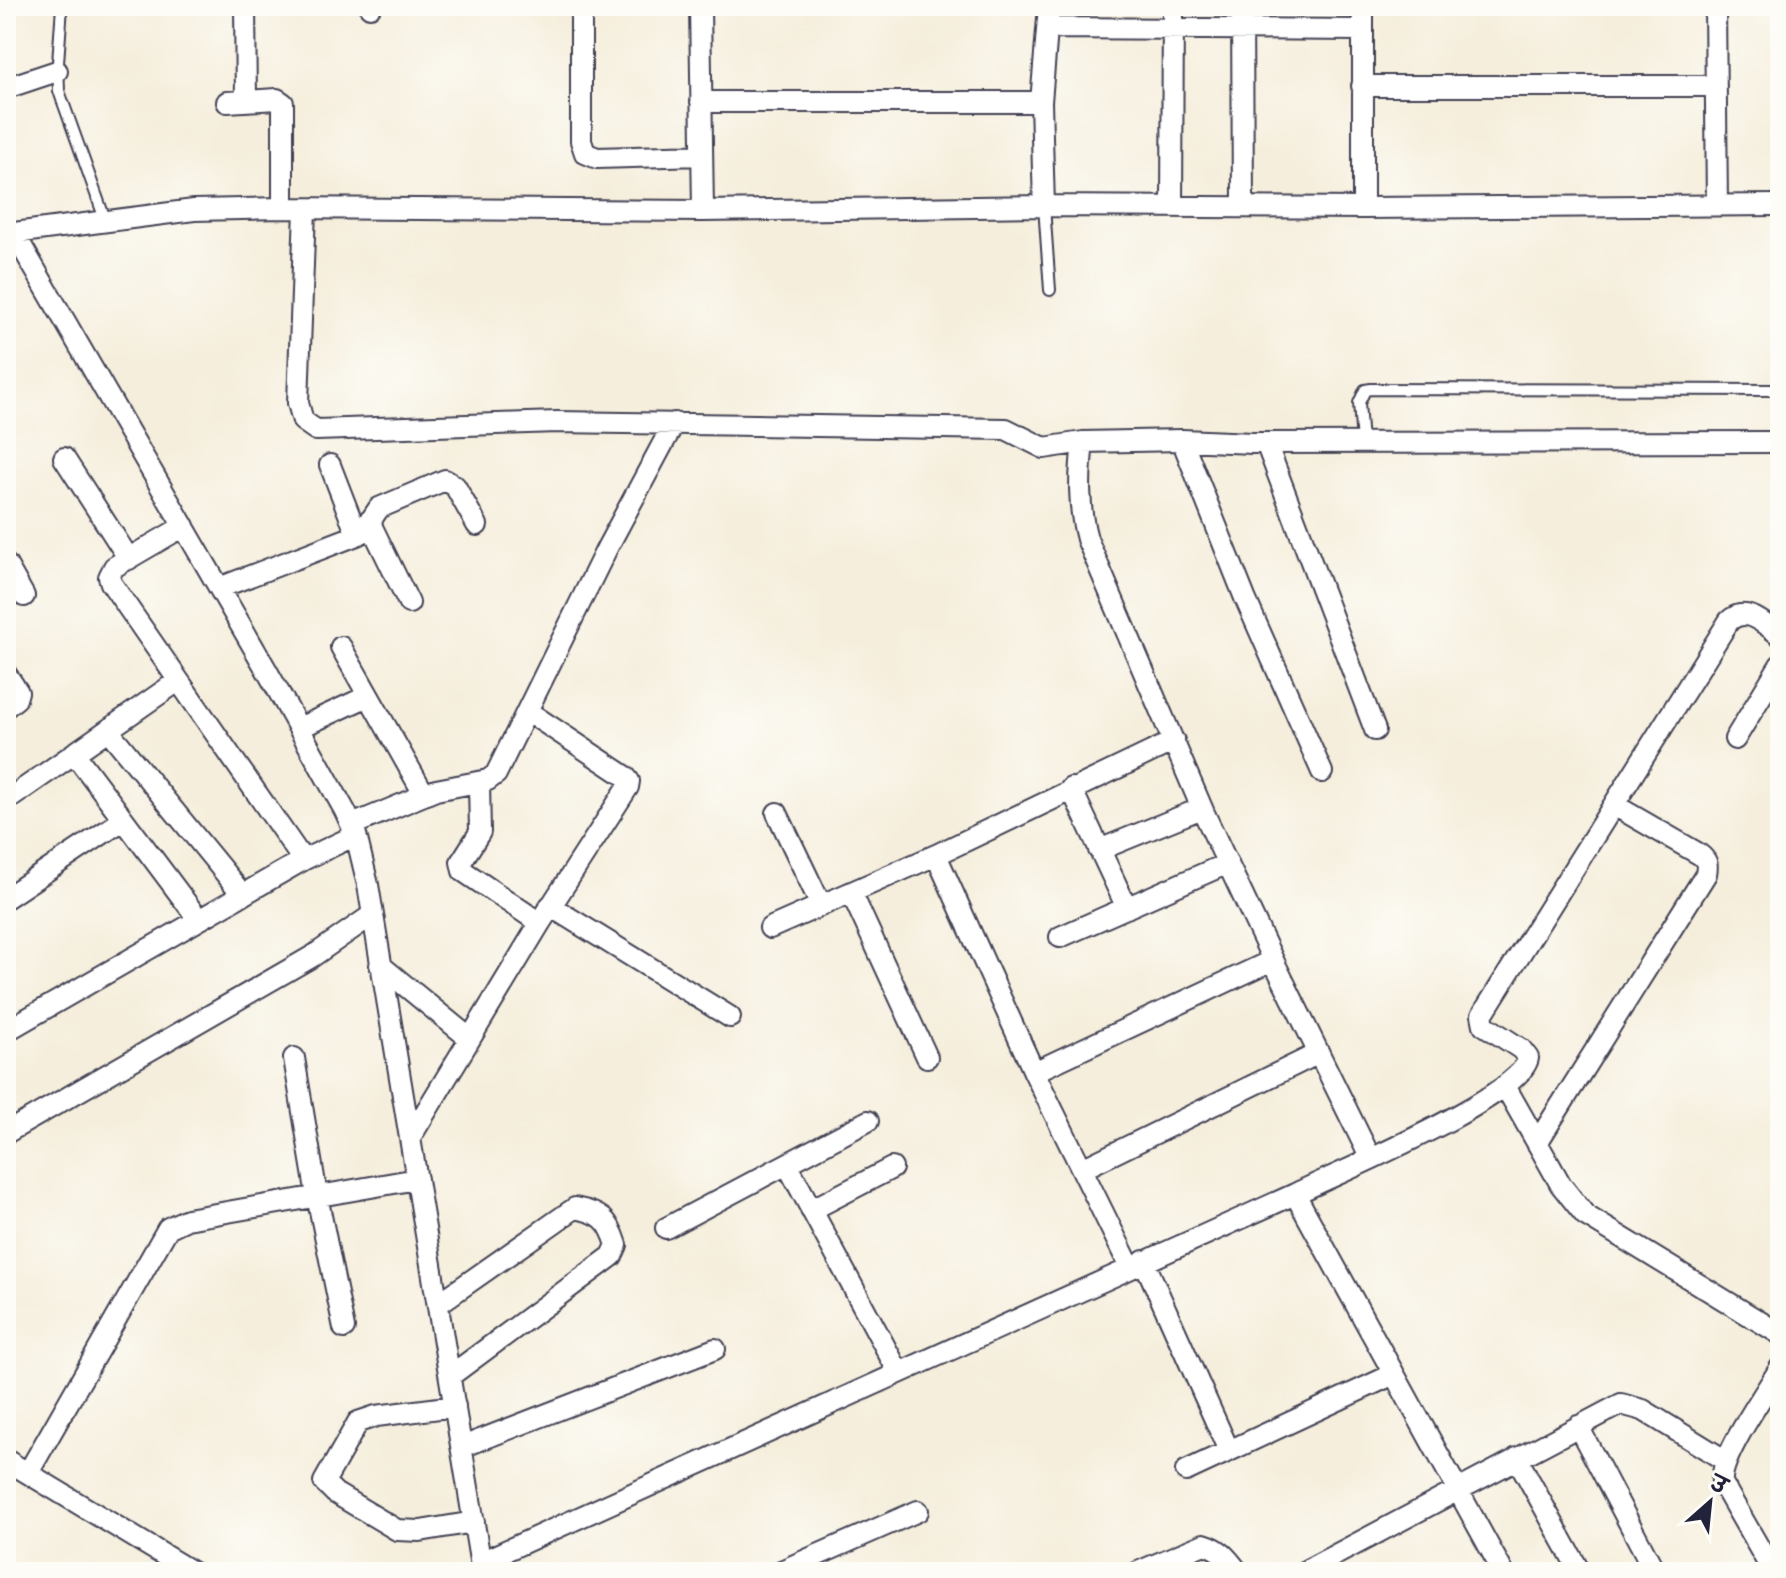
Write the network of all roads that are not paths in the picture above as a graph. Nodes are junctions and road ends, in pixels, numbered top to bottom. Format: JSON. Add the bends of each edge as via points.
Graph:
{"nodes":[{"id":1,"x":62,"y":6,"type":"edge"},
{"id":2,"x":245,"y":6,"type":"edge"},
{"id":3,"x":581,"y":6,"type":"edge"},
{"id":4,"x":700,"y":6,"type":"edge"},
{"id":5,"x":1049,"y":6,"type":"edge"},
{"id":6,"x":1173,"y":6,"type":"edge"},
{"id":7,"x":1242,"y":6,"type":"edge"},
{"id":8,"x":1363,"y":6,"type":"edge"},
{"id":9,"x":1715,"y":6,"type":"edge"},
{"id":10,"x":1049,"y":28,"type":"junction"},
{"id":11,"x":1172,"y":28,"type":"junction"},
{"id":12,"x":1242,"y":29,"type":"junction"},
{"id":13,"x":1362,"y":30,"type":"junction"},
{"id":14,"x":57,"y":71,"type":"junction"},
{"id":15,"x":1362,"y":86,"type":"junction"},
{"id":16,"x":1716,"y":86,"type":"junction"},
{"id":17,"x":6,"y":88,"type":"edge"},
{"id":18,"x":701,"y":102,"type":"junction"},
{"id":19,"x":1041,"y":102,"type":"junction"},
{"id":20,"x":702,"y":155,"type":"junction"},
{"id":21,"x":1717,"y":205,"type":"junction"},
{"id":22,"x":1780,"y":205,"type":"edge"},
{"id":23,"x":1044,"y":206,"type":"junction"},
{"id":24,"x":1172,"y":207,"type":"junction"},
{"id":25,"x":1243,"y":207,"type":"junction"},
{"id":26,"x":283,"y":208,"type":"junction"},
{"id":27,"x":1363,"y":208,"type":"junction"},
{"id":28,"x":305,"y":209,"type":"junction"},
{"id":29,"x":703,"y":211,"type":"junction"},
{"id":30,"x":106,"y":222,"type":"junction"},
{"id":31,"x":9,"y":227,"type":"edge"},
{"id":32,"x":1050,"y":290,"type":"dead end"},
{"id":33,"x":1780,"y":390,"type":"edge"},
{"id":34,"x":674,"y":423,"type":"junction"},
{"id":35,"x":1182,"y":440,"type":"junction"},
{"id":36,"x":1083,"y":442,"type":"junction"},
{"id":37,"x":1780,"y":442,"type":"edge"},
{"id":38,"x":1266,"y":443,"type":"junction"},
{"id":39,"x":1362,"y":443,"type":"junction"},
{"id":40,"x":64,"y":458,"type":"dead end"},
{"id":41,"x":330,"y":465,"type":"dead end"},
{"id":42,"x":477,"y":525,"type":"dead end"},
{"id":43,"x":184,"y":526,"type":"junction"},
{"id":44,"x":363,"y":528,"type":"junction"},
{"id":45,"x":129,"y":559,"type":"junction"},
{"id":46,"x":6,"y":564,"type":"edge"},
{"id":47,"x":219,"y":588,"type":"junction"},
{"id":48,"x":24,"y":596,"type":"dead end"},
{"id":49,"x":409,"y":603,"type":"dead end"},
{"id":50,"x":1780,"y":635,"type":"edge"},
{"id":51,"x":341,"y":647,"type":"dead end"},
{"id":52,"x":1780,"y":665,"type":"edge"},
{"id":53,"x":6,"y":674,"type":"edge"},
{"id":54,"x":178,"y":681,"type":"junction"},
{"id":55,"x":368,"y":696,"type":"junction"},
{"id":56,"x":6,"y":707,"type":"edge"},
{"id":57,"x":527,"y":711,"type":"junction"},
{"id":58,"x":299,"y":728,"type":"junction"},
{"id":59,"x":108,"y":730,"type":"junction"},
{"id":60,"x":1375,"y":730,"type":"dead end"},
{"id":61,"x":1735,"y":739,"type":"dead end"},
{"id":62,"x":1174,"y":741,"type":"junction"},
{"id":63,"x":74,"y":753,"type":"junction"},
{"id":64,"x":1322,"y":772,"type":"dead end"},
{"id":65,"x":479,"y":783,"type":"junction"},
{"id":66,"x":1071,"y":788,"type":"junction"},
{"id":67,"x":424,"y":794,"type":"junction"},
{"id":68,"x":6,"y":801,"type":"edge"},
{"id":69,"x":1614,"y":805,"type":"junction"},
{"id":70,"x":1202,"y":808,"type":"junction"},
{"id":71,"x":777,"y":813,"type":"dead end"},
{"id":72,"x":123,"y":820,"type":"junction"},
{"id":73,"x":354,"y":830,"type":"junction"},
{"id":74,"x":1099,"y":850,"type":"junction"},
{"id":75,"x":936,"y":855,"type":"junction"},
{"id":76,"x":303,"y":860,"type":"junction"},
{"id":77,"x":1228,"y":863,"type":"junction"},
{"id":78,"x":851,"y":892,"type":"junction"},
{"id":79,"x":243,"y":895,"type":"junction"},
{"id":80,"x":6,"y":898,"type":"edge"},
{"id":81,"x":821,"y":905,"type":"junction"},
{"id":82,"x":1127,"y":908,"type":"junction"},
{"id":83,"x":372,"y":915,"type":"junction"},
{"id":84,"x":545,"y":915,"type":"junction"},
{"id":85,"x":199,"y":920,"type":"junction"},
{"id":86,"x":770,"y":928,"type":"dead end"},
{"id":87,"x":1060,"y":937,"type":"dead end"},
{"id":88,"x":1273,"y":960,"type":"junction"},
{"id":89,"x":380,"y":965,"type":"junction"},
{"id":90,"x":730,"y":1017,"type":"dead end"},
{"id":91,"x":6,"y":1031,"type":"edge"},
{"id":92,"x":469,"y":1038,"type":"junction"},
{"id":93,"x":1319,"y":1053,"type":"junction"},
{"id":94,"x":927,"y":1057,"type":"dead end"},
{"id":95,"x":294,"y":1058,"type":"dead end"},
{"id":96,"x":1034,"y":1072,"type":"junction"},
{"id":97,"x":1505,"y":1086,"type":"junction"},
{"id":98,"x":868,"y":1121,"type":"dead end"},
{"id":99,"x":6,"y":1133,"type":"edge"},
{"id":100,"x":410,"y":1138,"type":"junction"},
{"id":101,"x":1537,"y":1143,"type":"junction"},
{"id":102,"x":1370,"y":1157,"type":"junction"},
{"id":103,"x":787,"y":1164,"type":"junction"},
{"id":104,"x":892,"y":1168,"type":"dead end"},
{"id":105,"x":1082,"y":1169,"type":"junction"},
{"id":106,"x":417,"y":1179,"type":"junction"},
{"id":107,"x":1295,"y":1194,"type":"junction"},
{"id":108,"x":317,"y":1196,"type":"junction"},
{"id":109,"x":811,"y":1210,"type":"junction"},
{"id":110,"x":666,"y":1228,"type":"dead end"},
{"id":111,"x":1137,"y":1264,"type":"junction"},
{"id":112,"x":438,"y":1304,"type":"junction"},
{"id":113,"x":344,"y":1328,"type":"dead end"},
{"id":114,"x":1780,"y":1334,"type":"edge"},
{"id":115,"x":715,"y":1349,"type":"dead end"},
{"id":116,"x":1780,"y":1368,"type":"edge"},
{"id":117,"x":899,"y":1373,"type":"junction"},
{"id":118,"x":1394,"y":1374,"type":"junction"},
{"id":119,"x":450,"y":1376,"type":"junction"},
{"id":120,"x":455,"y":1406,"type":"junction"},
{"id":121,"x":1578,"y":1426,"type":"junction"},
{"id":122,"x":462,"y":1447,"type":"junction"},
{"id":123,"x":1229,"y":1451,"type":"junction"},
{"id":124,"x":1517,"y":1458,"type":"junction"},
{"id":125,"x":6,"y":1460,"type":"edge"},
{"id":126,"x":1726,"y":1461,"type":"junction"},
{"id":127,"x":1186,"y":1471,"type":"dead end"},
{"id":128,"x":28,"y":1473,"type":"junction"},
{"id":129,"x":1458,"y":1490,"type":"junction"},
{"id":130,"x":918,"y":1511,"type":"dead end"},
{"id":131,"x":474,"y":1522,"type":"junction"},
{"id":132,"x":482,"y":1567,"type":"edge"},
{"id":133,"x":192,"y":1572,"type":"edge"},
{"id":134,"x":779,"y":1572,"type":"edge"},
{"id":135,"x":1138,"y":1572,"type":"edge"},
{"id":136,"x":1238,"y":1572,"type":"edge"},
{"id":137,"x":1303,"y":1572,"type":"edge"},
{"id":138,"x":1503,"y":1572,"type":"edge"},
{"id":139,"x":1580,"y":1572,"type":"edge"},
{"id":140,"x":1655,"y":1572,"type":"edge"},
{"id":141,"x":1773,"y":1572,"type":"edge"}],
"edges":[{"from":1,"to":14,"type":"lane"},
{"from":2,"to":26,"type":"street","via":[[237,101],[283,103]]},
{"from":3,"to":20,"type":"street","via":[[585,153],[597,158]]},
{"from":4,"to":18,"type":"street"},
{"from":5,"to":10,"type":"street"},
{"from":6,"to":11,"type":"street"},
{"from":7,"to":12,"type":"street"},
{"from":8,"to":13,"type":"street"},
{"from":9,"to":16,"type":"street"},
{"from":10,"to":11,"type":"street"},
{"from":10,"to":19,"type":"street"},
{"from":11,"to":12,"type":"street"},
{"from":11,"to":24,"type":"street"},
{"from":12,"to":13,"type":"street"},
{"from":12,"to":25,"type":"street"},
{"from":13,"to":15,"type":"street"},
{"from":14,"to":17,"type":"street"},
{"from":14,"to":30,"type":"lane","via":[[62,102]]},
{"from":15,"to":16,"type":"street"},
{"from":15,"to":27,"type":"street"},
{"from":16,"to":21,"type":"street"},
{"from":18,"to":19,"type":"street"},
{"from":18,"to":20,"type":"street"},
{"from":19,"to":23,"type":"street"},
{"from":20,"to":29,"type":"street"},
{"from":21,"to":22,"type":"street"},
{"from":21,"to":27,"type":"street"},
{"from":23,"to":24,"type":"street"},
{"from":23,"to":29,"type":"street"},
{"from":23,"to":32,"type":"lane"},
{"from":24,"to":25,"type":"street"},
{"from":25,"to":27,"type":"street"},
{"from":26,"to":28,"type":"street"},
{"from":26,"to":30,"type":"street","via":[[194,210]]},
{"from":28,"to":29,"type":"street"},
{"from":28,"to":34,"type":"street","via":[[298,403],[308,427]]},
{"from":30,"to":31,"type":"street"},
{"from":31,"to":43,"type":"street"},
{"from":33,"to":39,"type":"lane","via":[[1371,389],[1359,403]]},
{"from":34,"to":36,"type":"street","via":[[1006,429],[1044,448]]},
{"from":34,"to":57,"type":"street"},
{"from":35,"to":36,"type":"street"},
{"from":35,"to":38,"type":"street"},
{"from":35,"to":64,"type":"street"},
{"from":36,"to":62,"type":"street","via":[[1080,506],[1087,539]]},
{"from":37,"to":39,"type":"street"},
{"from":38,"to":39,"type":"street"},
{"from":38,"to":60,"type":"street"},
{"from":40,"to":45,"type":"street"},
{"from":41,"to":44,"type":"street"},
{"from":42,"to":44,"type":"street","via":[[455,486],[445,480],[379,508]]},
{"from":43,"to":45,"type":"street"},
{"from":43,"to":47,"type":"street"},
{"from":44,"to":47,"type":"street"},
{"from":44,"to":49,"type":"street"},
{"from":45,"to":54,"type":"street","via":[[110,571],[111,583]]},
{"from":46,"to":48,"type":"street"},
{"from":47,"to":58,"type":"street"},
{"from":50,"to":69,"type":"street","via":[[1746,614],[1729,621]]},
{"from":51,"to":55,"type":"street"},
{"from":52,"to":61,"type":"street"},
{"from":53,"to":56,"type":"street","via":[[18,692]]},
{"from":54,"to":59,"type":"street"},
{"from":54,"to":76,"type":"street"},
{"from":55,"to":58,"type":"street"},
{"from":55,"to":67,"type":"street"},
{"from":57,"to":65,"type":"street","via":[[496,774]]},
{"from":57,"to":84,"type":"street","via":[[629,781]]},
{"from":58,"to":73,"type":"street"},
{"from":59,"to":63,"type":"street"},
{"from":59,"to":79,"type":"street"},
{"from":62,"to":66,"type":"street"},
{"from":62,"to":70,"type":"street"},
{"from":63,"to":68,"type":"street"},
{"from":63,"to":72,"type":"street"},
{"from":65,"to":67,"type":"street"},
{"from":65,"to":84,"type":"street","via":[[480,832],[461,862],[463,871]]},
{"from":66,"to":74,"type":"street"},
{"from":66,"to":75,"type":"street"},
{"from":67,"to":73,"type":"street"},
{"from":69,"to":97,"type":"street","via":[[1482,1015],[1484,1025],[1528,1058],[1523,1071]]},
{"from":69,"to":101,"type":"street","via":[[1699,854],[1708,866]]},
{"from":70,"to":74,"type":"street"},
{"from":70,"to":77,"type":"street"},
{"from":71,"to":81,"type":"street"},
{"from":72,"to":80,"type":"street"},
{"from":72,"to":85,"type":"street"},
{"from":73,"to":76,"type":"street"},
{"from":73,"to":83,"type":"street"},
{"from":74,"to":82,"type":"street"},
{"from":75,"to":78,"type":"street"},
{"from":75,"to":96,"type":"street"},
{"from":76,"to":79,"type":"street"},
{"from":77,"to":82,"type":"street"},
{"from":77,"to":88,"type":"street"},
{"from":78,"to":81,"type":"street"},
{"from":78,"to":94,"type":"street"},
{"from":79,"to":85,"type":"street"},
{"from":81,"to":86,"type":"street"},
{"from":82,"to":87,"type":"street"},
{"from":83,"to":89,"type":"street"},
{"from":83,"to":99,"type":"street","via":[[313,956]]},
{"from":84,"to":90,"type":"street"},
{"from":84,"to":92,"type":"street"},
{"from":85,"to":91,"type":"street"},
{"from":88,"to":93,"type":"street"},
{"from":88,"to":96,"type":"street"},
{"from":89,"to":92,"type":"street"},
{"from":89,"to":100,"type":"street"},
{"from":92,"to":100,"type":"street"},
{"from":93,"to":102,"type":"street"},
{"from":93,"to":105,"type":"street"},
{"from":95,"to":108,"type":"street"},
{"from":96,"to":105,"type":"street"},
{"from":97,"to":101,"type":"street"},
{"from":97,"to":102,"type":"street"},
{"from":98,"to":103,"type":"street"},
{"from":100,"to":106,"type":"street"},
{"from":101,"to":114,"type":"street","via":[[1585,1215]]},
{"from":102,"to":107,"type":"street"},
{"from":103,"to":109,"type":"street"},
{"from":103,"to":110,"type":"street"},
{"from":104,"to":109,"type":"street"},
{"from":105,"to":111,"type":"street"},
{"from":106,"to":108,"type":"street"},
{"from":106,"to":112,"type":"street"},
{"from":107,"to":111,"type":"street"},
{"from":107,"to":118,"type":"street"},
{"from":108,"to":113,"type":"street"},
{"from":108,"to":128,"type":"street","via":[[187,1219],[168,1228]]},
{"from":109,"to":117,"type":"street"},
{"from":111,"to":117,"type":"street"},
{"from":111,"to":123,"type":"street"},
{"from":112,"to":119,"type":"street"},
{"from":112,"to":119,"type":"street","via":[[575,1208],[597,1212],[613,1230],[617,1245],[612,1256]]},
{"from":115,"to":122,"type":"street"},
{"from":116,"to":126,"type":"street"},
{"from":117,"to":132,"type":"street"},
{"from":118,"to":123,"type":"street"},
{"from":118,"to":129,"type":"street"},
{"from":119,"to":120,"type":"street"},
{"from":120,"to":122,"type":"street"},
{"from":120,"to":131,"type":"street","via":[[358,1422],[324,1482],[397,1530]]},
{"from":121,"to":124,"type":"street"},
{"from":121,"to":126,"type":"street","via":[[1629,1404]]},
{"from":121,"to":140,"type":"street"},
{"from":122,"to":131,"type":"street"},
{"from":123,"to":127,"type":"street"},
{"from":124,"to":129,"type":"street"},
{"from":124,"to":139,"type":"street"},
{"from":125,"to":128,"type":"street"},
{"from":126,"to":141,"type":"street","via":[[1722,1483]]},
{"from":128,"to":133,"type":"street"},
{"from":129,"to":137,"type":"street"},
{"from":129,"to":138,"type":"street"},
{"from":130,"to":134,"type":"street"},
{"from":131,"to":132,"type":"street"},
{"from":135,"to":136,"type":"street","via":[[1204,1544],[1224,1554]]}]}
